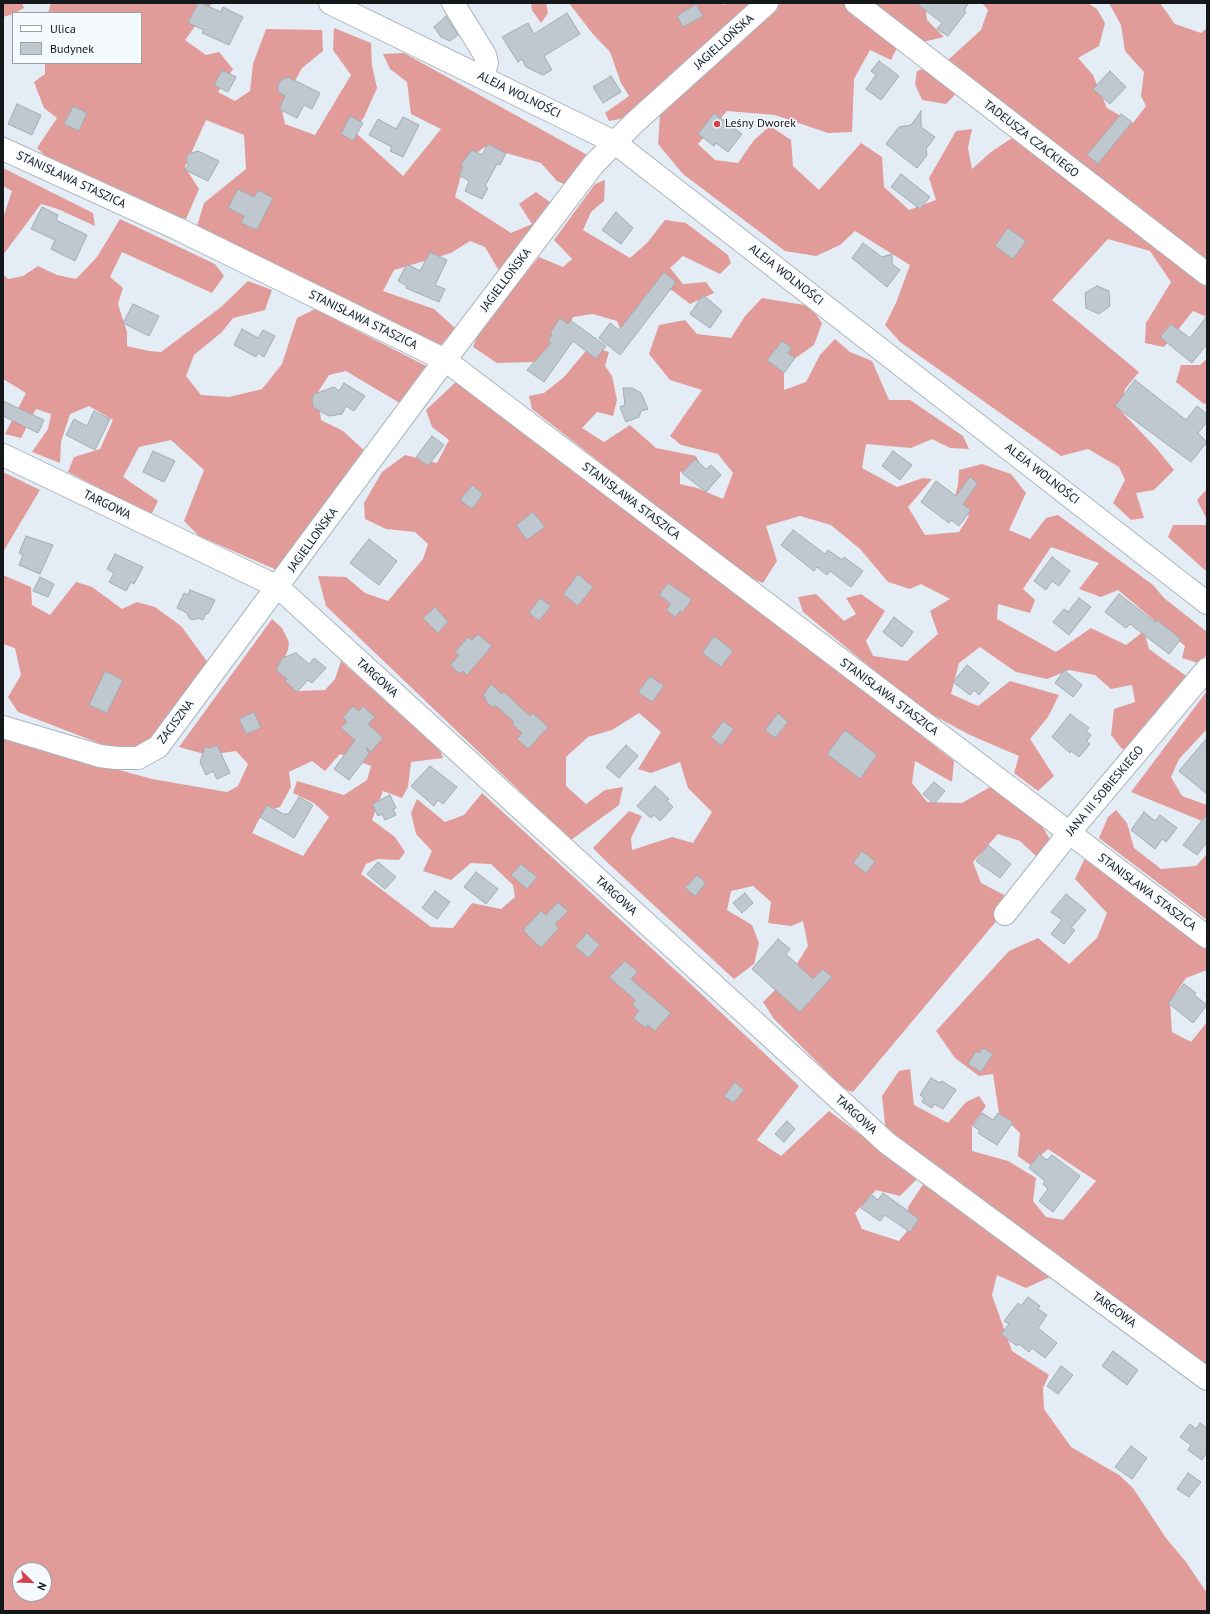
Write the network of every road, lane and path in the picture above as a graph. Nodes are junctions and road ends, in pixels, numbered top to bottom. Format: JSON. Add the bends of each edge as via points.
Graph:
{"nodes":[{"id":1,"x":330,"y":3,"type":"edge"},
{"id":2,"x":453,"y":3,"type":"edge"},
{"id":3,"x":767,"y":3,"type":"edge"},
{"id":4,"x":856,"y":3,"type":"edge"},
{"id":5,"x":483,"y":77,"type":"junction"},
{"id":6,"x":614,"y":142,"type":"junction"},
{"id":7,"x":3,"y":149,"type":"edge"},
{"id":8,"x":1207,"y":274,"type":"edge"},
{"id":9,"x":445,"y":360,"type":"junction"},
{"id":10,"x":3,"y":455,"type":"edge"},
{"id":11,"x":278,"y":587,"type":"junction"},
{"id":12,"x":1207,"y":603,"type":"edge"},
{"id":13,"x":1207,"y":669,"type":"edge"},
{"id":14,"x":3,"y":727,"type":"edge"},
{"id":15,"x":1069,"y":833,"type":"junction"},
{"id":16,"x":1005,"y":914,"type":"dead end"},
{"id":17,"x":1207,"y":937,"type":"edge"},
{"id":18,"x":1207,"y":1379,"type":"edge"}],
"edges":[{"from":1,"to":5,"type":"street","name":"ALEJA WOLNOŚCI"},
{"from":2,"to":5,"type":"street","via":[[485,55],[487,63]]},
{"from":3,"to":6,"type":"street","name":"JAGIELLOŃSKA"},
{"from":4,"to":8,"type":"street","name":"TADEUSZA CZACKIEGO"},
{"from":5,"to":6,"type":"street","name":"ALEJA WOLNOŚCI"},
{"from":6,"to":9,"type":"street","name":"JAGIELLOŃSKA","via":[[593,165]]},
{"from":6,"to":12,"type":"street","name":"ALEJA WOLNOŚCI"},
{"from":7,"to":9,"type":"street","name":"STANISŁAWA STASZICA","via":[[178,229]]},
{"from":9,"to":11,"type":"street","name":"JAGIELLOŃSKA"},
{"from":9,"to":15,"type":"street","name":"STANISŁAWA STASZICA"},
{"from":10,"to":11,"type":"street","name":"TARGOWA"},
{"from":11,"to":14,"type":"street","name":"ZACISZNA","via":[[158,747],[148,754],[128,759],[100,756]]},
{"from":11,"to":18,"type":"street","name":"TARGOWA","via":[[887,1143]]},
{"from":13,"to":15,"type":"street","name":"JANA III SOBIESKIEGO"},
{"from":15,"to":16,"type":"street","name":"JANA III SOBIESKIEGO"},
{"from":15,"to":17,"type":"street","name":"STANISŁAWA STASZICA"}]}
